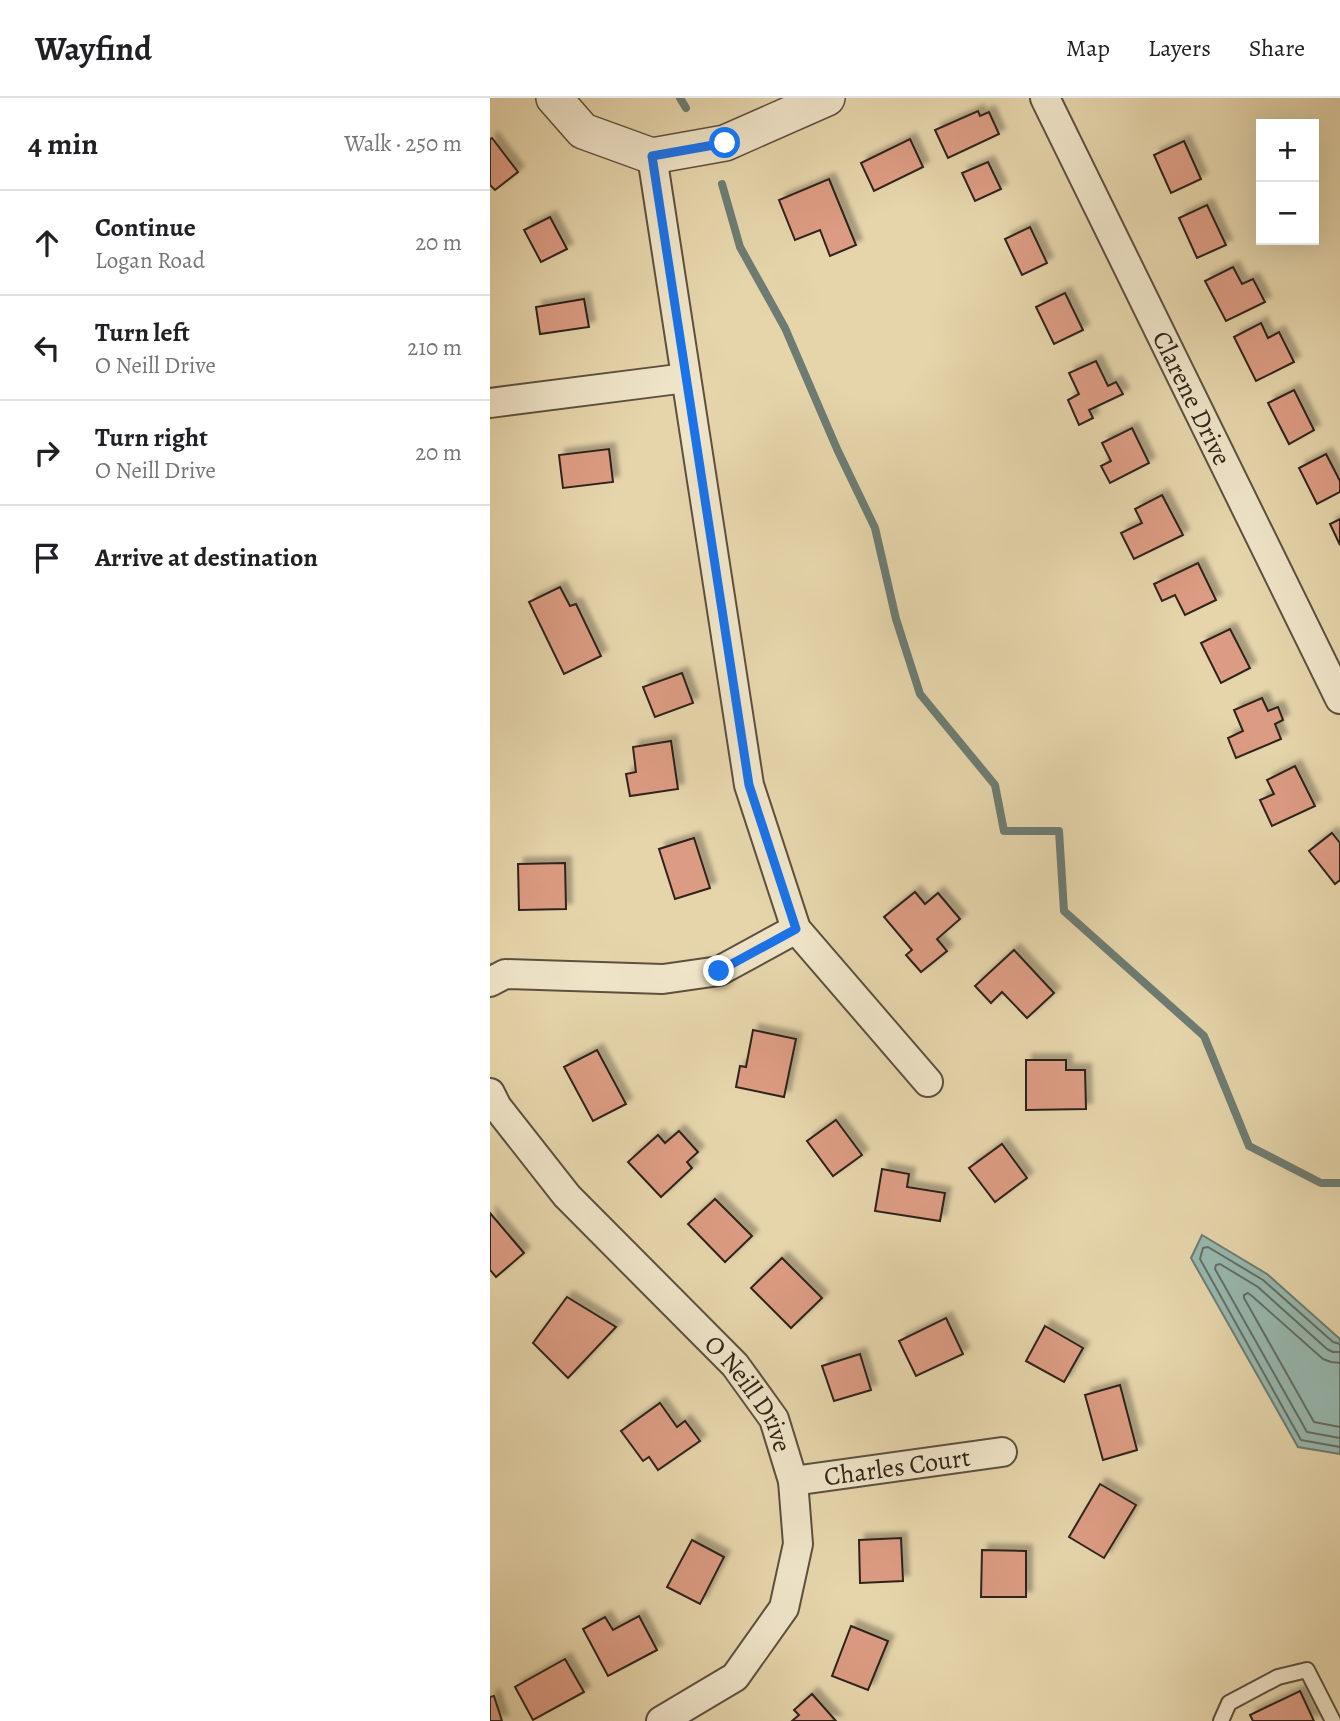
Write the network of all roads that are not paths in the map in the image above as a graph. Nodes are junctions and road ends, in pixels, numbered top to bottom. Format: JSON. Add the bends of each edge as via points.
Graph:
{"nodes":[{"id":1,"x":554,"y":98,"type":"edge"},
{"id":2,"x":827,"y":98,"type":"edge"},
{"id":3,"x":1045,"y":98,"type":"edge"},
{"id":4,"x":652,"y":156,"type":"junction"},
{"id":5,"x":686,"y":378,"type":"junction"},
{"id":6,"x":490,"y":404,"type":"edge"},
{"id":7,"x":1340,"y":699,"type":"edge"},
{"id":8,"x":796,"y":929,"type":"junction"},
{"id":9,"x":490,"y":982,"type":"edge"},
{"id":10,"x":928,"y":1082,"type":"dead end"},
{"id":11,"x":490,"y":1093,"type":"edge"},
{"id":12,"x":1002,"y":1452,"type":"dead end"},
{"id":13,"x":793,"y":1481,"type":"junction"},
{"id":14,"x":661,"y":1721,"type":"edge"},
{"id":15,"x":1222,"y":1721,"type":"edge"},
{"id":16,"x":1333,"y":1721,"type":"edge"}],
"edges":[{"from":1,"to":4,"type":"street","via":[[583,131]]},
{"from":2,"to":4,"type":"street","via":[[725,143]]},
{"from":3,"to":7,"type":"street","name":"Clarene Drive"},
{"from":4,"to":5,"type":"street"},
{"from":5,"to":6,"type":"street"},
{"from":5,"to":8,"type":"street","via":[[749,785]]},
{"from":8,"to":9,"type":"street","via":[[719,971],[663,979],[505,974]]},
{"from":8,"to":10,"type":"street"},
{"from":11,"to":13,"type":"street","name":"O Neill Drive","via":[[567,1196],[735,1365],[774,1419]]},
{"from":12,"to":13,"type":"street","name":"Charles Court"},
{"from":13,"to":14,"type":"street","name":"O Neill Drive","via":[[798,1544],[785,1608],[736,1677]]},
{"from":15,"to":16,"type":"lane","via":[[1229,1703],[1278,1677],[1307,1670]]}]}
